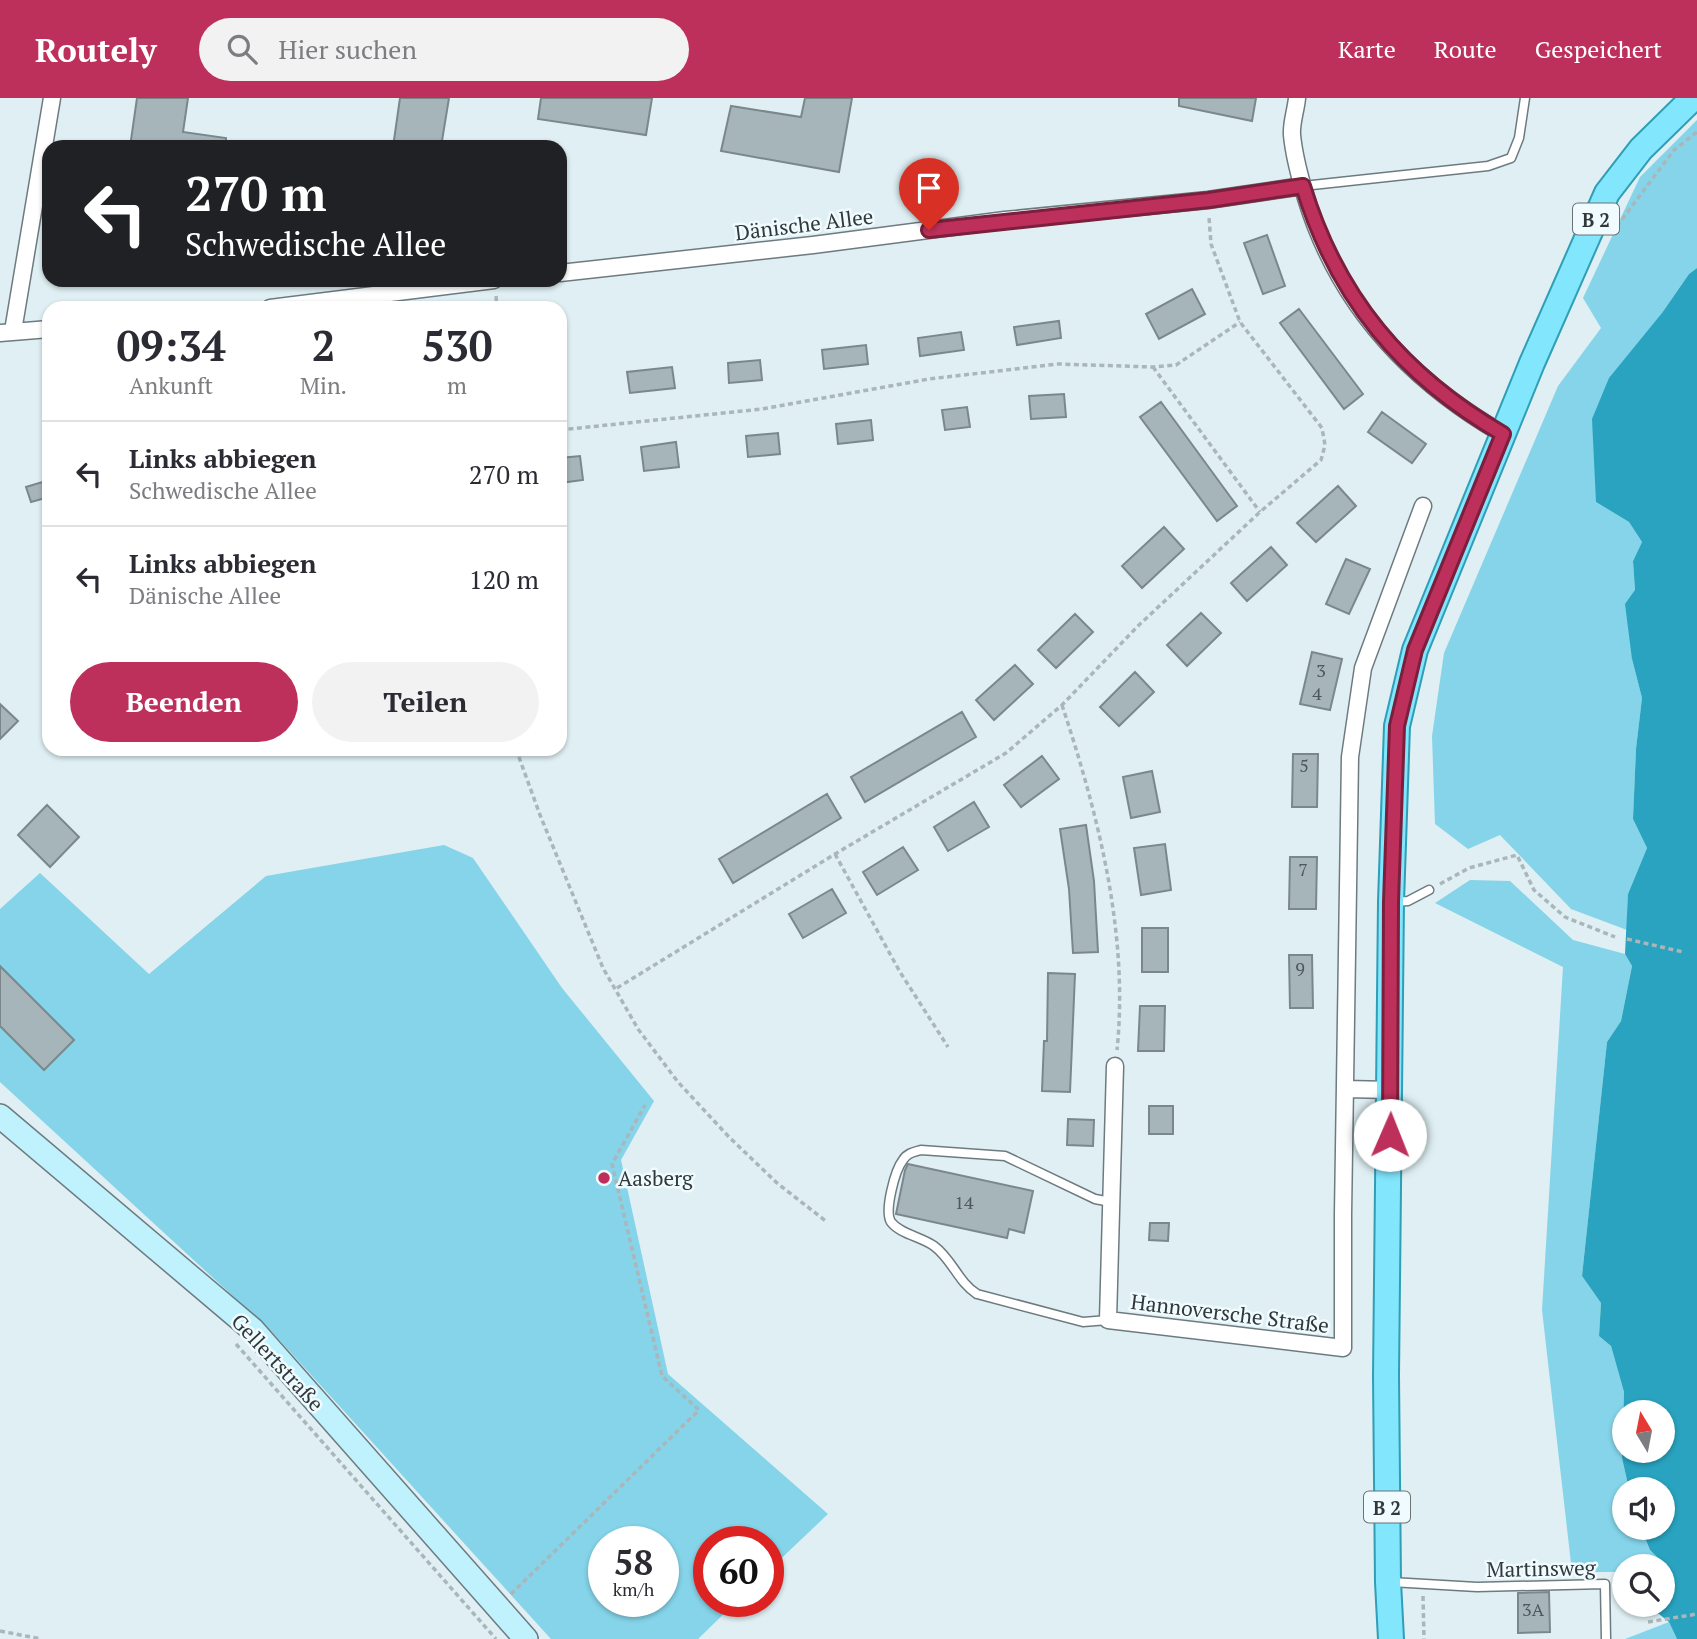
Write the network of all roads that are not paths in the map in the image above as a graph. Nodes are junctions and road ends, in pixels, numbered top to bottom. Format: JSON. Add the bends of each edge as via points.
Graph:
{"nodes":[{"id":1,"x":52,"y":98,"type":"edge"},
{"id":2,"x":1297,"y":98,"type":"edge"},
{"id":3,"x":1525,"y":98,"type":"edge"},
{"id":4,"x":1693,"y":98,"type":"edge"},
{"id":5,"x":44,"y":140,"type":"edge"},
{"id":6,"x":42,"y":149,"type":"edge"},
{"id":7,"x":1303,"y":186,"type":"junction"},
{"id":8,"x":567,"y":272,"type":"edge"},
{"id":9,"x":438,"y":287,"type":"edge"},
{"id":10,"x":326,"y":301,"type":"edge"},
{"id":11,"x":42,"y":329,"type":"edge"},
{"id":12,"x":6,"y":332,"type":"edge"},
{"id":13,"x":1503,"y":434,"type":"junction"},
{"id":14,"x":1423,"y":506,"type":"dead end"},
{"id":15,"x":1429,"y":890,"type":"road end"},
{"id":16,"x":1391,"y":902,"type":"junction"},
{"id":17,"x":1115,"y":1066,"type":"road end"},
{"id":18,"x":1346,"y":1089,"type":"junction"},
{"id":19,"x":1390,"y":1090,"type":"junction"},
{"id":20,"x":0,"y":1116,"type":"edge"},
{"id":21,"x":1111,"y":1202,"type":"junction"},
{"id":22,"x":1108,"y":1320,"type":"junction"},
{"id":23,"x":1388,"y":1581,"type":"junction"},
{"id":24,"x":526,"y":1639,"type":"edge"},
{"id":25,"x":1391,"y":1639,"type":"edge"},
{"id":26,"x":1606,"y":1639,"type":"edge"}],
"edges":[{"from":1,"to":5,"type":"street"},
{"from":2,"to":7,"type":"street","via":[[1292,133]]},
{"from":3,"to":7,"type":"lane","via":[[1520,138],[1511,158],[1488,166]]},
{"from":4,"to":13,"type":"main road","number":"B 2","via":[[1641,149],[1607,193]]},
{"from":6,"to":12,"type":"street"},
{"from":7,"to":8,"type":"street","name":"Dänische Allee"},
{"from":7,"to":13,"type":"street","via":[[1328,253],[1379,333],[1423,379]]},
{"from":9,"to":10,"type":"street"},
{"from":11,"to":12,"type":"street"},
{"from":13,"to":16,"type":"main road","number":"B 2","via":[[1415,650],[1397,726]]},
{"from":14,"to":18,"type":"street","name":"Hannoversche Straße","via":[[1363,668],[1350,757]]},
{"from":15,"to":16,"type":"lane","via":[[1408,901]]},
{"from":16,"to":19,"type":"main road","number":"B 2"},
{"from":17,"to":21,"type":"street","name":"Hannoversche Straße"},
{"from":18,"to":19,"type":"street"},
{"from":18,"to":22,"type":"street","name":"Hannoversche Straße","via":[[1343,1348]]},
{"from":19,"to":23,"type":"main road","number":"B 2"},
{"from":20,"to":24,"type":"street","name":"Gellertstraße","via":[[253,1330]]},
{"from":21,"to":22,"type":"street","name":"Hannoversche Straße"},
{"from":21,"to":22,"type":"lane","via":[[1095,1199],[1005,1156],[921,1150],[912,1152],[899,1166],[887,1212],[896,1227],[941,1252],[968,1289],[977,1294],[1083,1322]]},
{"from":23,"to":25,"type":"main road","number":"B 2"},
{"from":23,"to":26,"type":"lane","name":"Martinsweg","via":[[1477,1587],[1605,1584]]}]}
